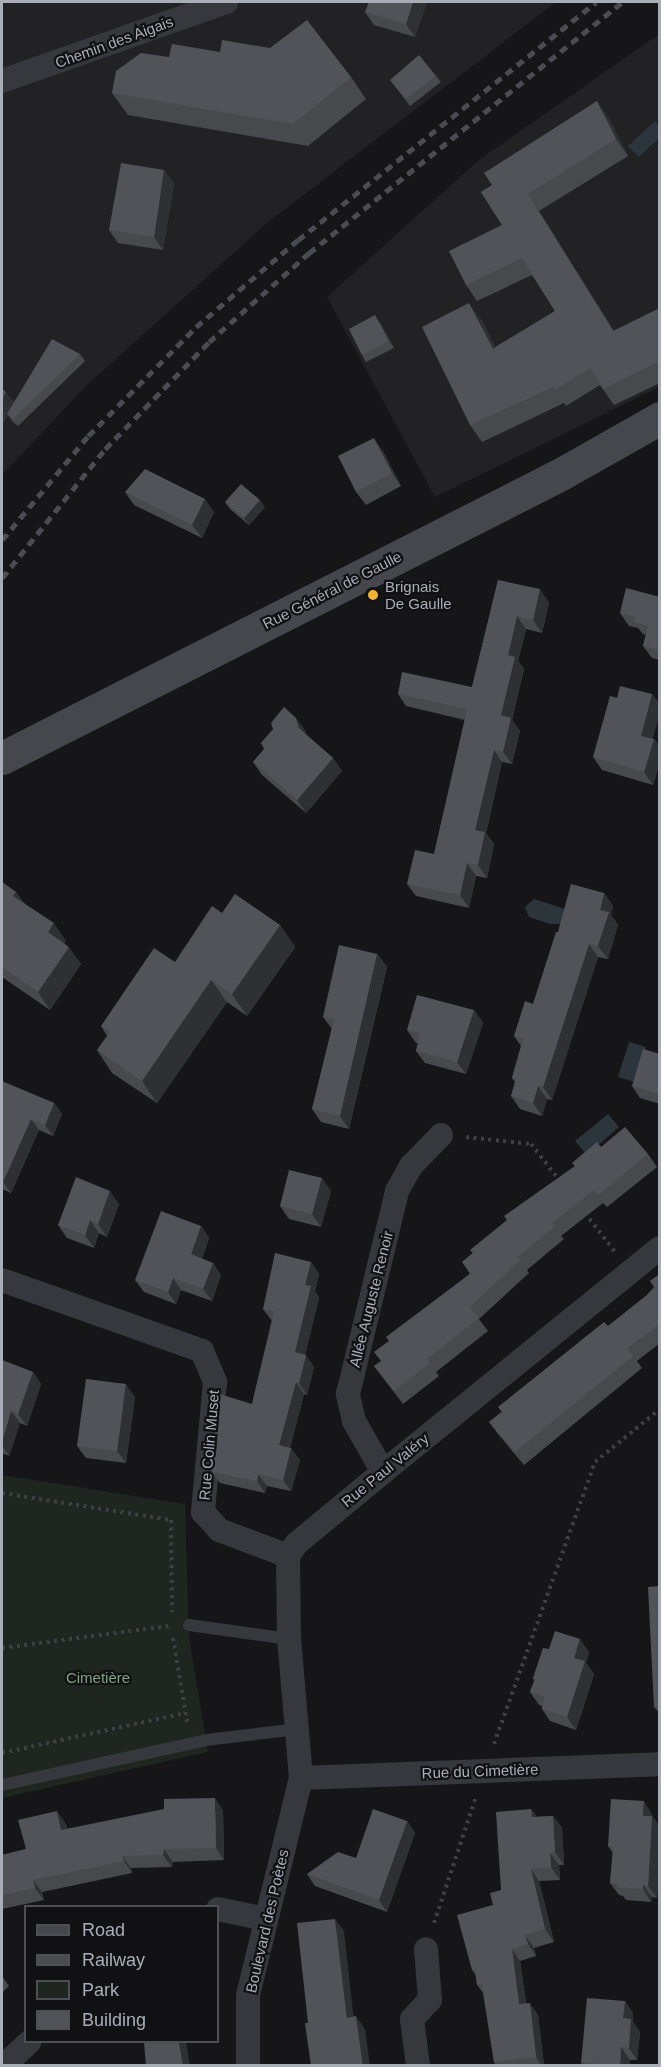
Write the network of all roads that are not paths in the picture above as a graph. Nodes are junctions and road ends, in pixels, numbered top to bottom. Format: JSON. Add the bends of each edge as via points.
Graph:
{"nodes":[{"id":1,"x":226,"y":2,"type":"edge"},
{"id":2,"x":2,"y":81,"type":"edge"},
{"id":3,"x":660,"y":418,"type":"edge"},
{"id":4,"x":2,"y":758,"type":"edge"},
{"id":5,"x":441,"y":1135,"type":"road end"},
{"id":6,"x":660,"y":1248,"type":"edge"},
{"id":7,"x":2,"y":1280,"type":"edge"},
{"id":8,"x":383,"y":1472,"type":"junction"},
{"id":9,"x":288,"y":1556,"type":"junction"},
{"id":10,"x":189,"y":1626,"type":"dead end"},
{"id":11,"x":289,"y":1639,"type":"junction"},
{"id":12,"x":297,"y":1729,"type":"junction"},
{"id":13,"x":660,"y":1764,"type":"edge"},
{"id":14,"x":301,"y":1778,"type":"junction"},
{"id":15,"x":2,"y":1785,"type":"edge"},
{"id":16,"x":219,"y":1909,"type":"edge"},
{"id":17,"x":266,"y":1918,"type":"junction"},
{"id":18,"x":426,"y":1949,"type":"road end"},
{"id":19,"x":28,"y":2043,"type":"edge"},
{"id":20,"x":2,"y":2064,"type":"edge"},
{"id":21,"x":248,"y":2066,"type":"edge"},
{"id":22,"x":418,"y":2066,"type":"edge"}],
"edges":[{"from":1,"to":2,"type":"street","name":"Chemin des Aigais"},
{"from":3,"to":4,"type":"main road","name":"Rue Général de Gaulle","via":[[561,474]]},
{"from":5,"to":8,"type":"street","name":"Allée Auguste Renoir","via":[[411,1166],[397,1191],[348,1394],[354,1421]]},
{"from":6,"to":8,"type":"street","name":"Rue Paul Valéry"},
{"from":7,"to":9,"type":"street","name":"Rue Colin Muset","via":[[202,1351],[215,1382],[203,1512],[219,1530]]},
{"from":8,"to":9,"type":"street","name":"Rue Paul Valéry","via":[[296,1544]]},
{"from":9,"to":11,"type":"street"},
{"from":10,"to":11,"type":"lane"},
{"from":11,"to":12,"type":"street"},
{"from":12,"to":14,"type":"street"},
{"from":12,"to":15,"type":"lane","via":[[206,1740]]},
{"from":13,"to":14,"type":"street","name":"Rue du Cimetière"},
{"from":14,"to":17,"type":"street","name":"Boulevard des Poètes"},
{"from":16,"to":17,"type":"street"},
{"from":17,"to":21,"type":"street","name":"Boulevard des Poètes","via":[[248,1995]]},
{"from":18,"to":22,"type":"street","via":[[430,2000],[412,2019]]},
{"from":19,"to":20,"type":"street"}]}
